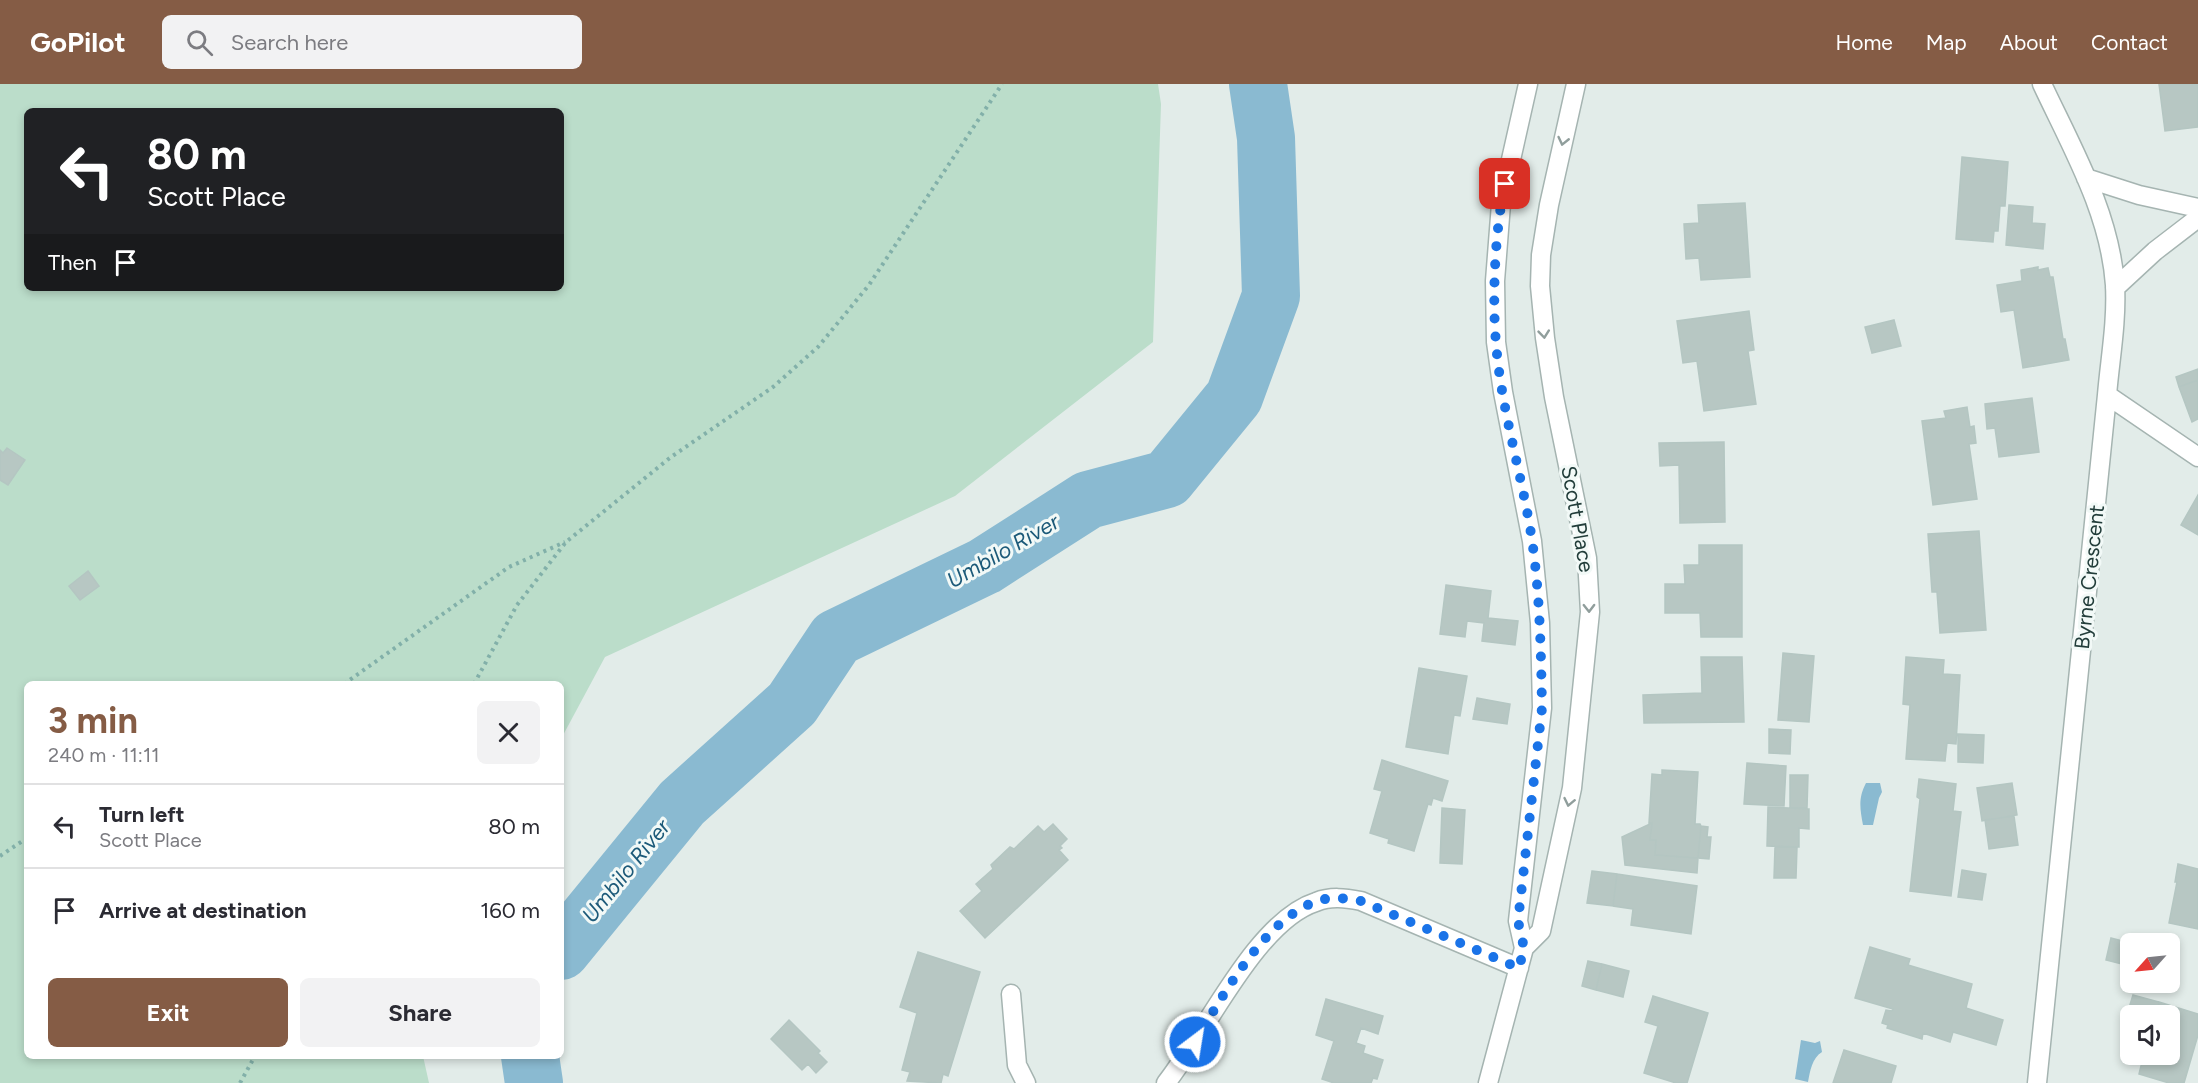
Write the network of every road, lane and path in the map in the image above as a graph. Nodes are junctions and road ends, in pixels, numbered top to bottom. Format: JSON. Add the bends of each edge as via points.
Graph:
{"nodes":[{"id":1,"x":1002,"y":84,"type":"edge"},
{"id":2,"x":1528,"y":84,"type":"edge"},
{"id":3,"x":1576,"y":84,"type":"edge"},
{"id":4,"x":2042,"y":84,"type":"edge"},
{"id":5,"x":2086,"y":178,"type":"junction"},
{"id":6,"x":2198,"y":208,"type":"edge"},
{"id":7,"x":2198,"y":218,"type":"edge"},
{"id":8,"x":2115,"y":288,"type":"junction"},
{"id":9,"x":2107,"y":395,"type":"junction"},
{"id":10,"x":2198,"y":457,"type":"edge"},
{"id":11,"x":566,"y":542,"type":"junction"},
{"id":12,"x":348,"y":681,"type":"edge"},
{"id":13,"x":476,"y":681,"type":"edge"},
{"id":14,"x":24,"y":840,"type":"edge"},
{"id":15,"x":0,"y":856,"type":"edge"},
{"id":16,"x":1524,"y":948,"type":"junction"},
{"id":17,"x":1519,"y":968,"type":"junction"},
{"id":18,"x":1011,"y":994,"type":"dead end"},
{"id":19,"x":253,"y":1059,"type":"edge"},
{"id":20,"x":240,"y":1083,"type":"edge"},
{"id":21,"x":1026,"y":1083,"type":"edge"},
{"id":22,"x":1166,"y":1083,"type":"edge"},
{"id":23,"x":1488,"y":1083,"type":"edge"},
{"id":24,"x":2037,"y":1083,"type":"edge"}],
"edges":[{"from":1,"to":11,"type":"path","via":[[869,285],[818,347],[773,387],[671,457]]},
{"from":2,"to":16,"type":"street","name":"Scott Place","via":[[1501,204],[1495,281],[1496,342],[1532,541],[1540,623],[1542,708],[1518,921]]},
{"from":3,"to":16,"type":"street","name":"Scott Place","one_way":true,"via":[[1549,205],[1540,286],[1554,397],[1587,558],[1590,612],[1572,788],[1541,931]]},
{"from":4,"to":5,"type":"street","name":"Byrne Crescent"},
{"from":5,"to":6,"type":"street"},
{"from":5,"to":8,"type":"street","name":"Byrne Crescent","via":[[2103,219]]},
{"from":7,"to":8,"type":"street"},
{"from":8,"to":9,"type":"street","name":"Byrne Crescent"},
{"from":9,"to":10,"type":"street"},
{"from":9,"to":24,"type":"street","name":"Byrne Crescent"},
{"from":11,"to":12,"type":"path","via":[[509,567]]},
{"from":11,"to":13,"type":"path","via":[[517,605]]},
{"from":14,"to":15,"type":"path"},
{"from":16,"to":17,"type":"street","name":"Scott Place"},
{"from":17,"to":22,"type":"street","via":[[1361,901],[1340,897],[1314,902],[1282,921],[1256,950]]},
{"from":17,"to":23,"type":"street","name":"Scott Place"},
{"from":18,"to":21,"type":"street","via":[[1017,1065]]},
{"from":19,"to":20,"type":"path"}]}
